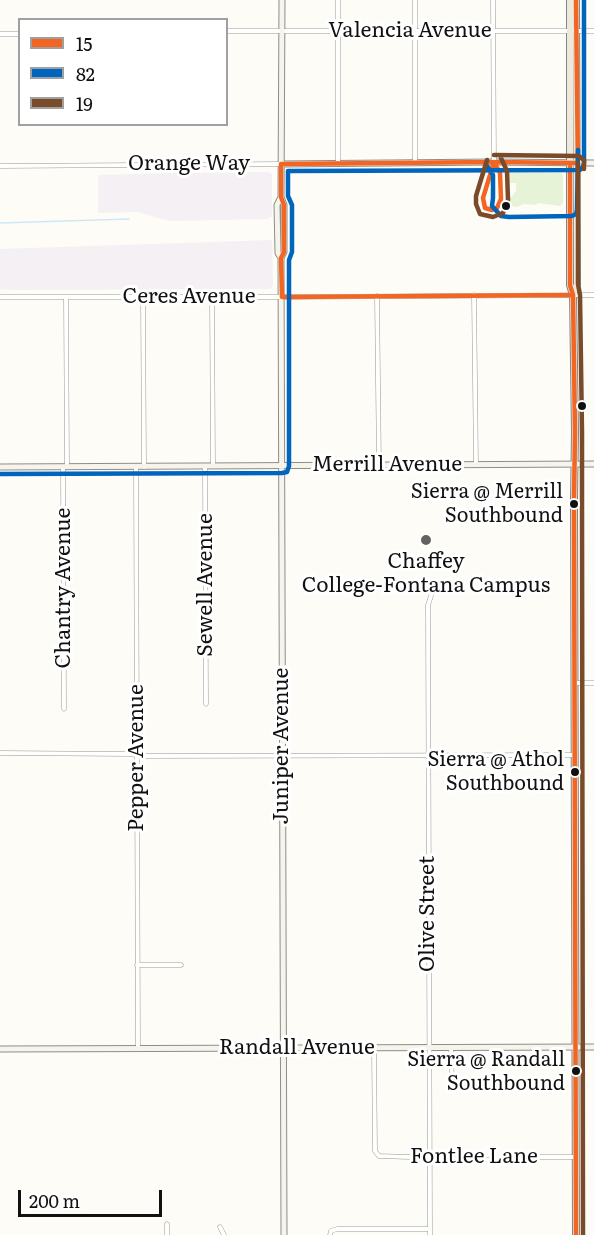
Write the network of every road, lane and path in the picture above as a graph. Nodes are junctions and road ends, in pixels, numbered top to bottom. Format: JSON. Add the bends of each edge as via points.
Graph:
{"nodes":[{"id":1,"x":282,"y":0,"type":"edge"},
{"id":2,"x":338,"y":0,"type":"edge"},
{"id":3,"x":415,"y":0,"type":"edge"},
{"id":4,"x":493,"y":0,"type":"edge"},
{"id":5,"x":570,"y":0,"type":"edge"},
{"id":6,"x":576,"y":0,"type":"edge"},
{"id":7,"x":281,"y":30,"type":"junction"},
{"id":8,"x":228,"y":31,"type":"edge"},
{"id":9,"x":414,"y":31,"type":"junction"},
{"id":10,"x":492,"y":31,"type":"junction"},
{"id":11,"x":573,"y":31,"type":"junction"},
{"id":12,"x":594,"y":31,"type":"edge"},
{"id":13,"x":338,"y":32,"type":"junction"},
{"id":14,"x":0,"y":34,"type":"edge"},
{"id":15,"x":18,"y":34,"type":"edge"},
{"id":16,"x":415,"y":162,"type":"junction"},
{"id":17,"x":494,"y":162,"type":"junction"},
{"id":18,"x":338,"y":163,"type":"junction"},
{"id":19,"x":574,"y":163,"type":"junction"},
{"id":20,"x":594,"y":163,"type":"edge"},
{"id":21,"x":281,"y":164,"type":"junction"},
{"id":22,"x":0,"y":166,"type":"edge"},
{"id":23,"x":474,"y":295,"type":"junction"},
{"id":24,"x":573,"y":295,"type":"junction"},
{"id":25,"x":594,"y":295,"type":"edge"},
{"id":26,"x":377,"y":296,"type":"junction"},
{"id":27,"x":0,"y":297,"type":"edge"},
{"id":28,"x":66,"y":297,"type":"junction"},
{"id":29,"x":142,"y":297,"type":"junction"},
{"id":30,"x":212,"y":297,"type":"junction"},
{"id":31,"x":282,"y":297,"type":"junction"},
{"id":32,"x":574,"y":464,"type":"junction"},
{"id":33,"x":594,"y":464,"type":"edge"},
{"id":34,"x":476,"y":465,"type":"junction"},
{"id":35,"x":205,"y":466,"type":"junction"},
{"id":36,"x":213,"y":466,"type":"junction"},
{"id":37,"x":282,"y":466,"type":"junction"},
{"id":38,"x":379,"y":466,"type":"junction"},
{"id":39,"x":0,"y":467,"type":"edge"},
{"id":40,"x":65,"y":467,"type":"junction"},
{"id":41,"x":136,"y":467,"type":"junction"},
{"id":42,"x":144,"y":467,"type":"junction"},
{"id":43,"x":432,"y":593,"type":"dead end"},
{"id":44,"x":574,"y":683,"type":"junction"},
{"id":45,"x":594,"y":683,"type":"edge"},
{"id":46,"x":206,"y":704,"type":"dead end"},
{"id":47,"x":64,"y":709,"type":"dead end"},
{"id":48,"x":0,"y":753,"type":"edge"},
{"id":49,"x":137,"y":755,"type":"junction"},
{"id":50,"x":574,"y":755,"type":"junction"},
{"id":51,"x":283,"y":756,"type":"junction"},
{"id":52,"x":428,"y":756,"type":"junction"},
{"id":53,"x":137,"y":965,"type":"junction"},
{"id":54,"x":181,"y":965,"type":"dead end"},
{"id":55,"x":429,"y":1047,"type":"junction"},
{"id":56,"x":451,"y":1047,"type":"junction"},
{"id":57,"x":575,"y":1047,"type":"junction"},
{"id":58,"x":594,"y":1047,"type":"edge"},
{"id":59,"x":283,"y":1048,"type":"junction"},
{"id":60,"x":375,"y":1048,"type":"junction"},
{"id":61,"x":0,"y":1049,"type":"edge"},
{"id":62,"x":138,"y":1049,"type":"junction"},
{"id":63,"x":452,"y":1085,"type":"dead end"},
{"id":64,"x":429,"y":1157,"type":"junction"},
{"id":65,"x":576,"y":1157,"type":"junction"},
{"id":66,"x":167,"y":1224,"type":"dead end"},
{"id":67,"x":220,"y":1227,"type":"dead end"},
{"id":68,"x":430,"y":1232,"type":"edge"},
{"id":69,"x":167,"y":1235,"type":"edge"},
{"id":70,"x":224,"y":1235,"type":"edge"},
{"id":71,"x":284,"y":1235,"type":"edge"},
{"id":72,"x":330,"y":1235,"type":"edge"},
{"id":73,"x":576,"y":1235,"type":"edge"}],
"edges":[{"from":1,"to":7,"type":"street","name":"Juniper Avenue"},
{"from":2,"to":13,"type":"street"},
{"from":3,"to":9,"type":"street"},
{"from":4,"to":10,"type":"street"},
{"from":5,"to":11,"type":"main road"},
{"from":6,"to":11,"type":"main road"},
{"from":7,"to":8,"type":"street","name":"Valencia Avenue"},
{"from":7,"to":13,"type":"street","name":"Valencia Avenue"},
{"from":7,"to":21,"type":"street","name":"Juniper Avenue"},
{"from":9,"to":10,"type":"street","name":"Valencia Avenue"},
{"from":9,"to":13,"type":"street","name":"Valencia Avenue"},
{"from":9,"to":16,"type":"street"},
{"from":10,"to":11,"type":"street","name":"Valencia Avenue"},
{"from":10,"to":17,"type":"street"},
{"from":11,"to":12,"type":"street","name":"Valencia Avenue"},
{"from":11,"to":19,"type":"main road"},
{"from":13,"to":18,"type":"street"},
{"from":14,"to":15,"type":"street"},
{"from":16,"to":17,"type":"street","name":"Orange Way"},
{"from":16,"to":18,"type":"street","name":"Orange Way"},
{"from":17,"to":19,"type":"street","name":"Orange Way"},
{"from":18,"to":21,"type":"street","name":"Orange Way"},
{"from":19,"to":20,"type":"street","name":"Orange Way"},
{"from":19,"to":24,"type":"main road","via":[[570,285]]},
{"from":21,"to":22,"type":"street","name":"Orange Way"},
{"from":21,"to":31,"type":"street","name":"Juniper Avenue"},
{"from":23,"to":24,"type":"street","name":"Ceres Avenue"},
{"from":23,"to":26,"type":"street","name":"Ceres Avenue"},
{"from":23,"to":34,"type":"street"},
{"from":24,"to":25,"type":"street","name":"Ceres Avenue"},
{"from":24,"to":32,"type":"main road"},
{"from":26,"to":31,"type":"street","name":"Ceres Avenue"},
{"from":26,"to":38,"type":"street"},
{"from":27,"to":28,"type":"street","name":"Ceres Avenue"},
{"from":28,"to":29,"type":"street","name":"Ceres Avenue"},
{"from":28,"to":40,"type":"street","name":"Chantry Avenue"},
{"from":29,"to":30,"type":"street","name":"Ceres Avenue"},
{"from":29,"to":42,"type":"street"},
{"from":30,"to":31,"type":"street","name":"Ceres Avenue"},
{"from":30,"to":36,"type":"street"},
{"from":31,"to":37,"type":"street","name":"Juniper Avenue"},
{"from":32,"to":33,"type":"street","name":"Merrill Avenue"},
{"from":32,"to":34,"type":"street","name":"Merrill Avenue"},
{"from":32,"to":44,"type":"main road"},
{"from":34,"to":38,"type":"street","name":"Merrill Avenue"},
{"from":35,"to":36,"type":"street","name":"Merrill Avenue"},
{"from":35,"to":42,"type":"street","name":"Merrill Avenue"},
{"from":35,"to":46,"type":"street","name":"Sewell Avenue"},
{"from":36,"to":37,"type":"street","name":"Merrill Avenue"},
{"from":37,"to":38,"type":"street","name":"Merrill Avenue"},
{"from":37,"to":51,"type":"street","name":"Juniper Avenue"},
{"from":39,"to":40,"type":"street","name":"Merrill Avenue"},
{"from":40,"to":41,"type":"street","name":"Merrill Avenue"},
{"from":40,"to":47,"type":"street","name":"Chantry Avenue"},
{"from":41,"to":42,"type":"street","name":"Merrill Avenue"},
{"from":41,"to":49,"type":"street","name":"Pepper Avenue"},
{"from":43,"to":52,"type":"street","name":"Olive Street","via":[[428,605]]},
{"from":44,"to":45,"type":"street"},
{"from":44,"to":50,"type":"main road"},
{"from":48,"to":49,"type":"street"},
{"from":49,"to":51,"type":"street"},
{"from":49,"to":53,"type":"street","name":"Pepper Avenue"},
{"from":50,"to":52,"type":"street"},
{"from":50,"to":57,"type":"main road"},
{"from":51,"to":52,"type":"street"},
{"from":51,"to":59,"type":"street","name":"Juniper Avenue"},
{"from":52,"to":55,"type":"street","name":"Olive Street"},
{"from":53,"to":54,"type":"street"},
{"from":53,"to":62,"type":"street","name":"Pepper Avenue"},
{"from":55,"to":56,"type":"street","name":"Randall Avenue"},
{"from":55,"to":60,"type":"street","name":"Randall Avenue"},
{"from":55,"to":64,"type":"street","name":"Olive Street"},
{"from":56,"to":57,"type":"street","name":"Randall Avenue"},
{"from":56,"to":63,"type":"street"},
{"from":57,"to":58,"type":"street","name":"Randall Avenue"},
{"from":57,"to":65,"type":"main road"},
{"from":59,"to":60,"type":"street","name":"Randall Avenue"},
{"from":59,"to":62,"type":"street","name":"Randall Avenue"},
{"from":59,"to":71,"type":"street","name":"Juniper Avenue"},
{"from":60,"to":64,"type":"street","name":"Fontlee Lane","via":[[375,1151],[382,1157]]},
{"from":61,"to":62,"type":"street","name":"Randall Avenue"},
{"from":64,"to":65,"type":"street","name":"Fontlee Lane"},
{"from":64,"to":68,"type":"street","name":"Olive Street"},
{"from":65,"to":73,"type":"main road"},
{"from":66,"to":69,"type":"street"},
{"from":67,"to":70,"type":"street"},
{"from":68,"to":72,"type":"street","via":[[337,1229]]}]}
